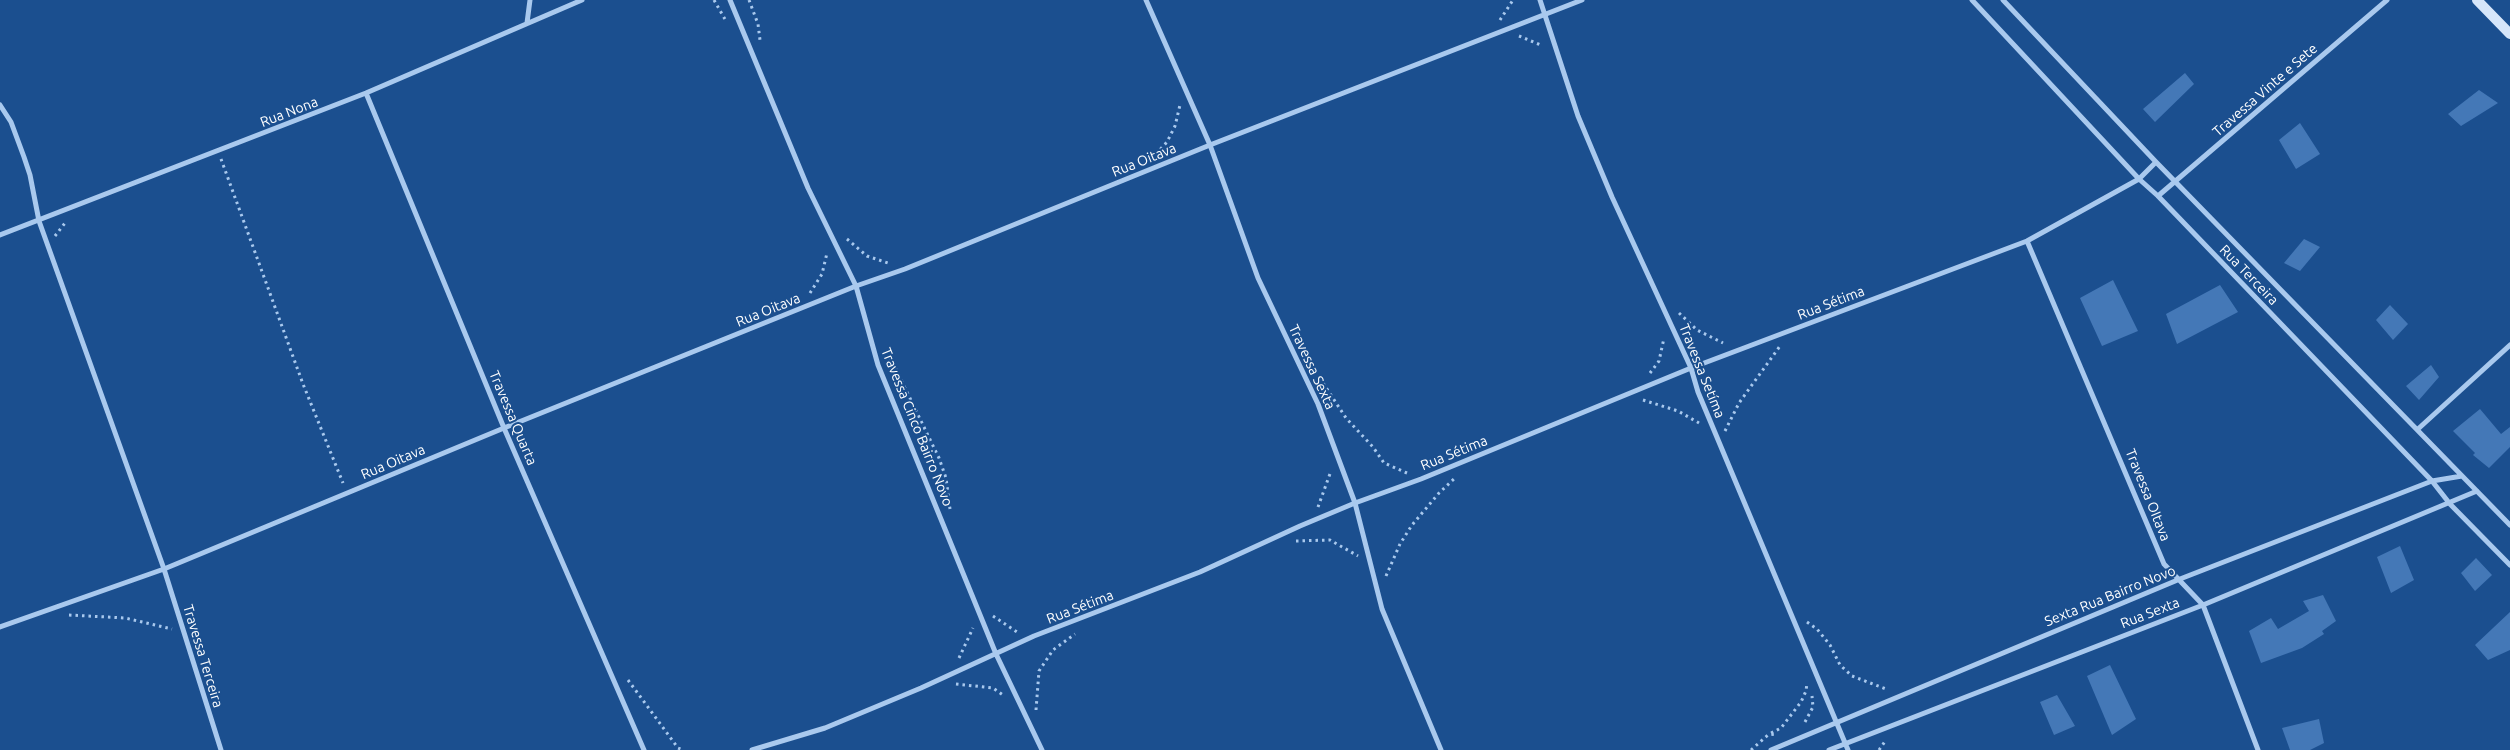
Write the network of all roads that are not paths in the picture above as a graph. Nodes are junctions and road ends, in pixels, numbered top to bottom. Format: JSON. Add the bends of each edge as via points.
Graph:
{"nodes":[{"id":1,"x":530,"y":0,"type":"edge"},
{"id":2,"x":582,"y":0,"type":"edge"},
{"id":3,"x":730,"y":0,"type":"edge"},
{"id":4,"x":1146,"y":0,"type":"edge"},
{"id":5,"x":1540,"y":0,"type":"edge"},
{"id":6,"x":1582,"y":0,"type":"edge"},
{"id":7,"x":1972,"y":0,"type":"edge"},
{"id":8,"x":2003,"y":0,"type":"edge"},
{"id":9,"x":2386,"y":0,"type":"edge"},
{"id":10,"x":2477,"y":0,"type":"edge"},
{"id":11,"x":1546,"y":15,"type":"junction"},
{"id":12,"x":527,"y":23,"type":"junction"},
{"id":13,"x":2510,"y":34,"type":"edge"},
{"id":14,"x":366,"y":94,"type":"junction"},
{"id":15,"x":0,"y":105,"type":"edge"},
{"id":16,"x":1210,"y":146,"type":"junction"},
{"id":17,"x":2156,"y":162,"type":"junction"},
{"id":18,"x":2139,"y":179,"type":"junction"},
{"id":19,"x":2176,"y":182,"type":"junction"},
{"id":20,"x":2158,"y":196,"type":"junction"},
{"id":21,"x":39,"y":221,"type":"junction"},
{"id":22,"x":0,"y":235,"type":"edge"},
{"id":23,"x":2027,"y":240,"type":"junction"},
{"id":24,"x":856,"y":286,"type":"junction"},
{"id":25,"x":2510,"y":345,"type":"edge"},
{"id":26,"x":1691,"y":368,"type":"junction"},
{"id":27,"x":504,"y":428,"type":"junction"},
{"id":28,"x":2418,"y":429,"type":"junction"},
{"id":29,"x":2462,"y":476,"type":"junction"},
{"id":30,"x":2432,"y":481,"type":"junction"},
{"id":31,"x":2477,"y":491,"type":"junction"},
{"id":32,"x":1355,"y":503,"type":"junction"},
{"id":33,"x":2450,"y":504,"type":"junction"},
{"id":34,"x":2510,"y":525,"type":"edge"},
{"id":35,"x":2510,"y":565,"type":"edge"},
{"id":36,"x":164,"y":569,"type":"junction"},
{"id":37,"x":2180,"y":579,"type":"junction"},
{"id":38,"x":2203,"y":605,"type":"junction"},
{"id":39,"x":0,"y":627,"type":"edge"},
{"id":40,"x":996,"y":654,"type":"junction"},
{"id":41,"x":1836,"y":724,"type":"junction"},
{"id":42,"x":1845,"y":743,"type":"junction"},
{"id":43,"x":221,"y":750,"type":"edge"},
{"id":44,"x":644,"y":750,"type":"edge"},
{"id":45,"x":752,"y":750,"type":"edge"},
{"id":46,"x":1042,"y":750,"type":"edge"},
{"id":47,"x":1441,"y":750,"type":"edge"},
{"id":48,"x":1771,"y":750,"type":"edge"},
{"id":49,"x":1829,"y":750,"type":"edge"},
{"id":50,"x":1848,"y":750,"type":"edge"},
{"id":51,"x":2258,"y":750,"type":"edge"}],
"edges":[{"from":1,"to":12,"type":"street"},
{"from":2,"to":12,"type":"street","name":"Rua Nona"},
{"from":3,"to":24,"type":"street","name":"Travessa Cinco Bairro Novo","via":[[808,188]]},
{"from":4,"to":16,"type":"street","name":"Travessa Sexta"},
{"from":5,"to":11,"type":"street","name":"Travessa Setíma"},
{"from":6,"to":11,"type":"street","name":"Rua Oitava"},
{"from":7,"to":18,"type":"street","name":"Rua Terceira"},
{"from":8,"to":17,"type":"street","name":"Rua Terceira"},
{"from":9,"to":19,"type":"street","name":"Travessa Vinte e Sete"},
{"from":10,"to":13,"type":"street"},
{"from":11,"to":16,"type":"street","name":"Rua Oitava"},
{"from":11,"to":26,"type":"street","name":"Travessa Setíma","via":[[1578,116]]},
{"from":12,"to":14,"type":"street","name":"Rua Nona"},
{"from":14,"to":21,"type":"street","name":"Rua Nona"},
{"from":14,"to":27,"type":"street","name":"Travessa Quarta"},
{"from":15,"to":21,"type":"street","name":"Travessa Terceira","via":[[11,122],[30,175]]},
{"from":16,"to":24,"type":"street","name":"Rua Oitava"},
{"from":16,"to":32,"type":"street","name":"Travessa Sexta","via":[[1258,278],[1318,404]]},
{"from":17,"to":18,"type":"street","name":"Rua Sétima"},
{"from":17,"to":19,"type":"street","name":"Rua Terceira"},
{"from":18,"to":20,"type":"street","name":"Rua Terceira"},
{"from":18,"to":23,"type":"street","name":"Rua Sétima"},
{"from":19,"to":20,"type":"street","name":"Travessa Vinte e Sete"},
{"from":19,"to":28,"type":"street","name":"Rua Terceira"},
{"from":20,"to":30,"type":"street","name":"Rua Terceira"},
{"from":21,"to":22,"type":"street","name":"Rua Nona"},
{"from":21,"to":36,"type":"street","name":"Travessa Terceira"},
{"from":23,"to":26,"type":"street","name":"Rua Sétima"},
{"from":23,"to":37,"type":"street","name":"Travessa OItava","via":[[2164,564]]},
{"from":24,"to":27,"type":"street","name":"Rua Oitava"},
{"from":24,"to":40,"type":"street","name":"Travessa Cinco Bairro Novo","via":[[878,365]]},
{"from":25,"to":28,"type":"street"},
{"from":26,"to":32,"type":"street","name":"Rua Sétima","via":[[1422,479]]},
{"from":26,"to":41,"type":"street","name":"Travessa Setíma","via":[[1698,392]]},
{"from":27,"to":36,"type":"street","name":"Rua Oitava"},
{"from":27,"to":44,"type":"street","name":"Travessa Quarta"},
{"from":28,"to":29,"type":"street","name":"Rua Terceira"},
{"from":29,"to":30,"type":"street","name":"Sexta Rua Bairro Novo"},
{"from":29,"to":31,"type":"street","name":"Rua Terceira"},
{"from":30,"to":33,"type":"street","name":"Rua Terceira"},
{"from":30,"to":37,"type":"street","name":"Sexta Rua Bairro Novo"},
{"from":31,"to":33,"type":"street","name":"Rua Sexta"},
{"from":31,"to":34,"type":"street","name":"Rua Terceira"},
{"from":32,"to":40,"type":"street","name":"Rua Sétima","via":[[1200,572],[1034,636]]},
{"from":32,"to":47,"type":"street","name":"Travessa Sexta","via":[[1382,609]]},
{"from":33,"to":35,"type":"street","name":"Rua Terceira"},
{"from":33,"to":38,"type":"street","name":"Rua Sexta"},
{"from":36,"to":39,"type":"street","name":"Rua Oitava"},
{"from":36,"to":43,"type":"street","name":"Travessa Terceira"},
{"from":37,"to":38,"type":"street","name":"Travessa OItava"},
{"from":37,"to":41,"type":"street","name":"Sexta Rua Bairro Novo"},
{"from":38,"to":42,"type":"street","name":"Rua Sexta"},
{"from":38,"to":51,"type":"street","name":"Travessa OItava"},
{"from":40,"to":45,"type":"street","name":"Rua Sétima","via":[[825,728]]},
{"from":40,"to":46,"type":"street","name":"Travessa Cinco Bairro Novo"},
{"from":41,"to":42,"type":"street","name":"Travessa Setíma"},
{"from":41,"to":48,"type":"street","name":"Sexta Rua Bairro Novo"},
{"from":42,"to":49,"type":"street","name":"Rua Sexta"},
{"from":42,"to":50,"type":"street","name":"Travessa Setíma"}]}
